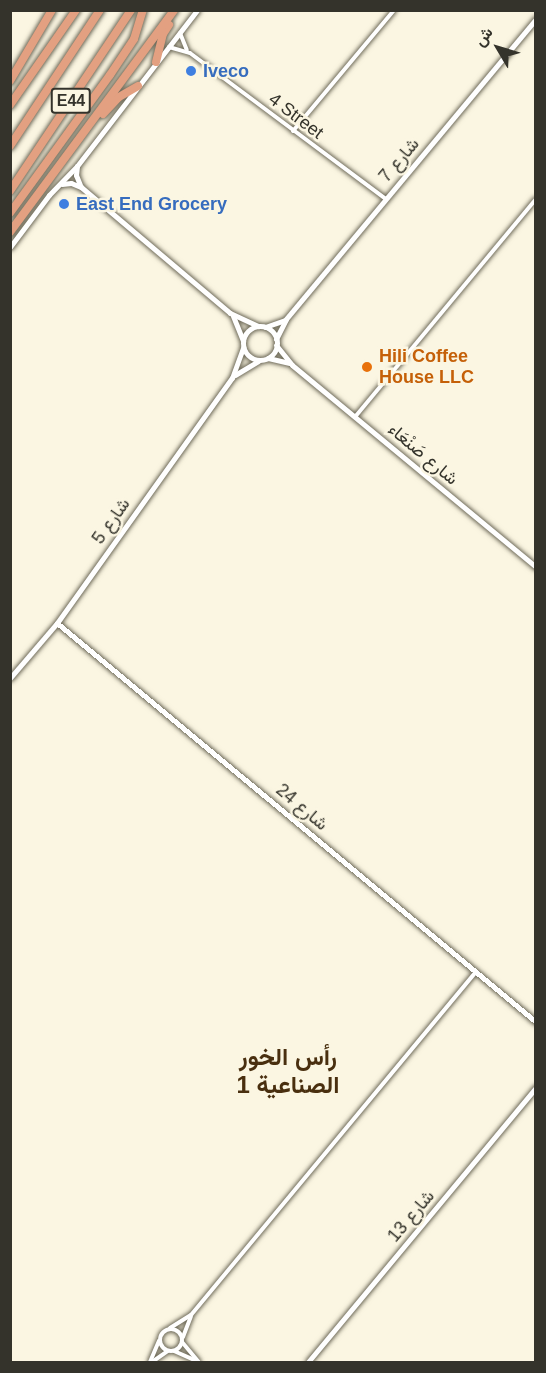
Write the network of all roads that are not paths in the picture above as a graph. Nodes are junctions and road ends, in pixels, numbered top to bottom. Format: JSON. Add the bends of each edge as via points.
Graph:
{"nodes":[{"id":1,"x":52,"y":10,"type":"edge"},
{"id":2,"x":76,"y":10,"type":"edge"},
{"id":3,"x":100,"y":10,"type":"edge"},
{"id":4,"x":131,"y":10,"type":"edge"},
{"id":5,"x":143,"y":10,"type":"edge"},
{"id":6,"x":175,"y":10,"type":"edge"},
{"id":7,"x":197,"y":10,"type":"edge"},
{"id":8,"x":394,"y":10,"type":"edge"},
{"id":9,"x":536,"y":19,"type":"edge"},
{"id":10,"x":180,"y":33,"type":"junction"},
{"id":11,"x":168,"y":47,"type":"junction"},
{"id":12,"x":190,"y":53,"type":"junction"},
{"id":13,"x":156,"y":62,"type":"junction"},
{"id":14,"x":10,"y":81,"type":"edge"},
{"id":15,"x":138,"y":86,"type":"junction"},
{"id":16,"x":10,"y":105,"type":"edge"},
{"id":17,"x":293,"y":131,"type":"junction"},
{"id":18,"x":10,"y":146,"type":"edge"},
{"id":19,"x":77,"y":166,"type":"junction"},
{"id":20,"x":47,"y":182,"type":"junction"},
{"id":21,"x":60,"y":185,"type":"junction"},
{"id":22,"x":81,"y":187,"type":"junction"},
{"id":23,"x":10,"y":191,"type":"edge"},
{"id":24,"x":536,"y":199,"type":"edge"},
{"id":25,"x":386,"y":200,"type":"junction"},
{"id":26,"x":10,"y":213,"type":"edge"},
{"id":27,"x":10,"y":232,"type":"edge"},
{"id":28,"x":10,"y":247,"type":"edge"},
{"id":29,"x":230,"y":313,"type":"junction"},
{"id":30,"x":286,"y":319,"type":"junction"},
{"id":31,"x":261,"y":327,"type":"junction"},
{"id":32,"x":276,"y":342,"type":"junction"},
{"id":33,"x":243,"y":344,"type":"junction"},
{"id":34,"x":265,"y":359,"type":"junction"},
{"id":35,"x":292,"y":365,"type":"junction"},
{"id":36,"x":232,"y":378,"type":"junction"},
{"id":37,"x":355,"y":417,"type":"junction"},
{"id":38,"x":536,"y":567,"type":"edge"},
{"id":39,"x":57,"y":623,"type":"junction"},
{"id":40,"x":10,"y":678,"type":"edge"},
{"id":41,"x":476,"y":972,"type":"junction"},
{"id":42,"x":536,"y":1020,"type":"edge"},
{"id":43,"x":536,"y":1087,"type":"edge"},
{"id":44,"x":191,"y":1315,"type":"junction"},
{"id":45,"x":170,"y":1328,"type":"junction"},
{"id":46,"x":182,"y":1340,"type":"junction"},
{"id":47,"x":159,"y":1341,"type":"junction"},
{"id":48,"x":168,"y":1351,"type":"junction"},
{"id":49,"x":174,"y":1351,"type":"junction"},
{"id":50,"x":151,"y":1362,"type":"edge"},
{"id":51,"x":198,"y":1362,"type":"edge"},
{"id":52,"x":308,"y":1362,"type":"edge"}],
"edges":[{"from":1,"to":14,"type":"highway"},
{"from":2,"to":16,"type":"highway"},
{"from":3,"to":18,"type":"highway","number":"E44"},
{"from":4,"to":23,"type":"highway","number":"E44"},
{"from":5,"to":26,"type":"highway","via":[[134,39]]},
{"from":6,"to":13,"type":"highway","via":[[163,34]]},
{"from":6,"to":20,"type":"highway"},
{"from":7,"to":10,"type":"street"},
{"from":8,"to":17,"type":"street"},
{"from":9,"to":25,"type":"street","name":"شارع 7"},
{"from":10,"to":11,"type":"street"},
{"from":10,"to":12,"type":"street","name":"4 Street"},
{"from":11,"to":12,"type":"street","name":"4 Street"},
{"from":11,"to":13,"type":"street"},
{"from":12,"to":17,"type":"street","name":"4 Street"},
{"from":13,"to":15,"type":"street"},
{"from":15,"to":19,"type":"street"},
{"from":15,"to":20,"type":"highway","via":[[112,104]]},
{"from":17,"to":25,"type":"street","name":"4 Street"},
{"from":19,"to":21,"type":"street"},
{"from":19,"to":22,"type":"street"},
{"from":20,"to":27,"type":"highway"},
{"from":21,"to":22,"type":"street","via":[[71,183]]},
{"from":21,"to":28,"type":"street"},
{"from":22,"to":29,"type":"street"},
{"from":24,"to":37,"type":"street"},
{"from":25,"to":30,"type":"street","name":"شارع 7"},
{"from":29,"to":31,"type":"street"},
{"from":29,"to":33,"type":"street"},
{"from":30,"to":31,"type":"street","name":"شارع 7"},
{"from":30,"to":32,"type":"street","name":"شارع 7"},
{"from":31,"to":32,"type":"street","via":[[272,332]]},
{"from":31,"to":33,"type":"street","via":[[248,331]]},
{"from":32,"to":34,"type":"street"},
{"from":32,"to":35,"type":"street","name":"شارع صَنْعَاء"},
{"from":33,"to":34,"type":"street","via":[[250,357]]},
{"from":33,"to":36,"type":"street","name":"شارع 5"},
{"from":34,"to":35,"type":"street","name":"شارع صَنْعَاء"},
{"from":34,"to":36,"type":"street","name":"شارع 5"},
{"from":35,"to":37,"type":"street","name":"شارع صَنْعَاء"},
{"from":36,"to":39,"type":"street","name":"شارع 5"},
{"from":37,"to":38,"type":"street","name":"شارع صَنْعَاء"},
{"from":39,"to":40,"type":"street","name":"شارع 5"},
{"from":39,"to":41,"type":"street","name":"شارع 24"},
{"from":41,"to":42,"type":"street","name":"شارع 24"},
{"from":41,"to":44,"type":"street"},
{"from":43,"to":52,"type":"street","name":"شارع 13"},
{"from":44,"to":45,"type":"street"},
{"from":44,"to":46,"type":"street"},
{"from":45,"to":46,"type":"street","via":[[178,1331]]},
{"from":45,"to":47,"type":"street"},
{"from":46,"to":49,"type":"street"},
{"from":46,"to":51,"type":"street"},
{"from":47,"to":48,"type":"street"},
{"from":47,"to":50,"type":"street"},
{"from":48,"to":49,"type":"street"},
{"from":48,"to":50,"type":"street"},
{"from":49,"to":51,"type":"street"}]}
